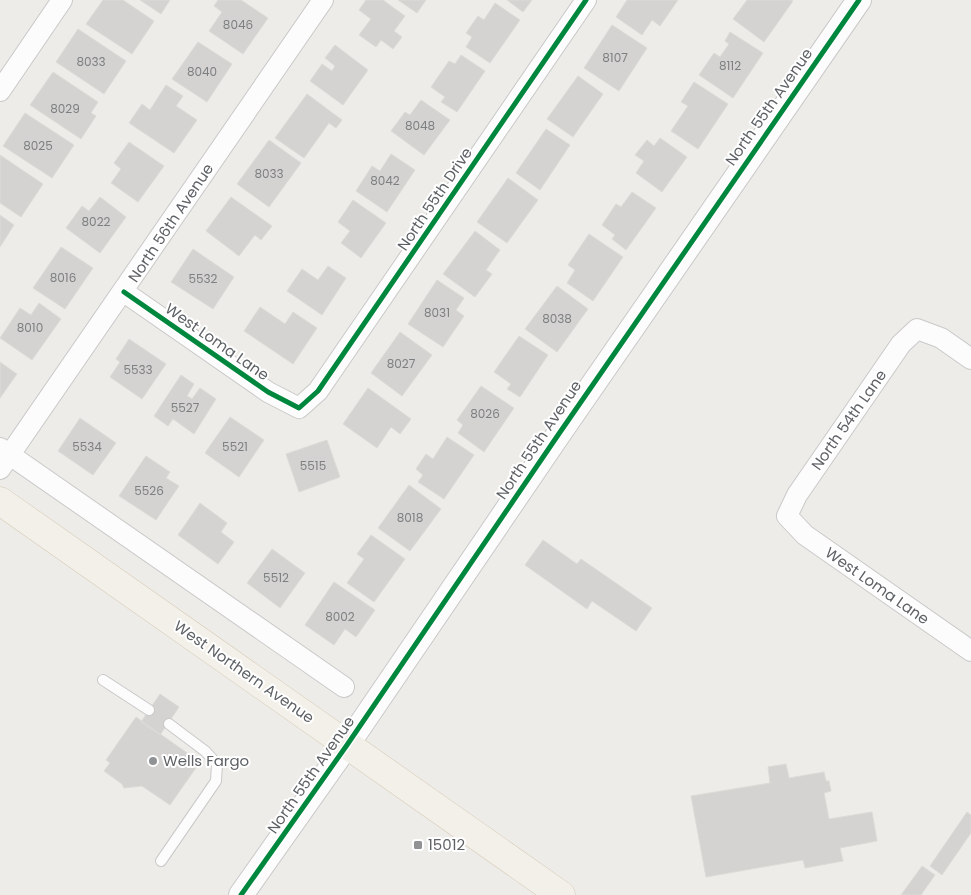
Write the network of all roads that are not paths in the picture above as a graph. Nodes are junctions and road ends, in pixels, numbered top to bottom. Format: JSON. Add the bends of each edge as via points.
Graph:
{"nodes":[{"id":1,"x":62,"y":0,"type":"edge"},
{"id":2,"x":323,"y":0,"type":"edge"},
{"id":3,"x":586,"y":0,"type":"edge"},
{"id":4,"x":859,"y":0,"type":"edge"},
{"id":5,"x":0,"y":91,"type":"edge"},
{"id":6,"x":124,"y":292,"type":"junction"},
{"id":7,"x":971,"y":359,"type":"edge"},
{"id":8,"x":299,"y":408,"type":"joint"},
{"id":9,"x":3,"y":457,"type":"edge"},
{"id":10,"x":0,"y":500,"type":"edge"},
{"id":11,"x":787,"y":516,"type":"joint"},
{"id":12,"x":971,"y":651,"type":"edge"},
{"id":13,"x":104,"y":680,"type":"dead end"},
{"id":14,"x":344,"y":687,"type":"dead end"},
{"id":15,"x":149,"y":710,"type":"dead end"},
{"id":16,"x":168,"y":724,"type":"dead end"},
{"id":17,"x":347,"y":745,"type":"junction"},
{"id":18,"x":162,"y":861,"type":"dead end"},
{"id":19,"x":241,"y":895,"type":"edge"},
{"id":20,"x":561,"y":895,"type":"edge"}],
"edges":[{"from":1,"to":5,"type":"street"},
{"from":2,"to":6,"type":"street","name":"North 56th Avenue"},
{"from":3,"to":8,"type":"street","name":"North 55th Drive","via":[[318,391]]},
{"from":4,"to":17,"type":"street","name":"North 55th Avenue"},
{"from":6,"to":8,"type":"street","name":"West Loma Lane","via":[[268,392]]},
{"from":6,"to":9,"type":"street","name":"North 56th Avenue"},
{"from":7,"to":11,"type":"street","name":"North 54th Lane","via":[[941,338],[917,329],[901,344],[797,495]]},
{"from":9,"to":14,"type":"street"},
{"from":10,"to":17,"type":"main road","name":"West Northern Avenue"},
{"from":11,"to":12,"type":"street","name":"West Loma Lane","via":[[805,535]]},
{"from":13,"to":15,"type":"lane"},
{"from":16,"to":18,"type":"lane","via":[[217,764],[216,781]]},
{"from":17,"to":19,"type":"street","name":"North 55th Avenue"},
{"from":17,"to":20,"type":"main road","name":"West Northern Avenue"}]}
